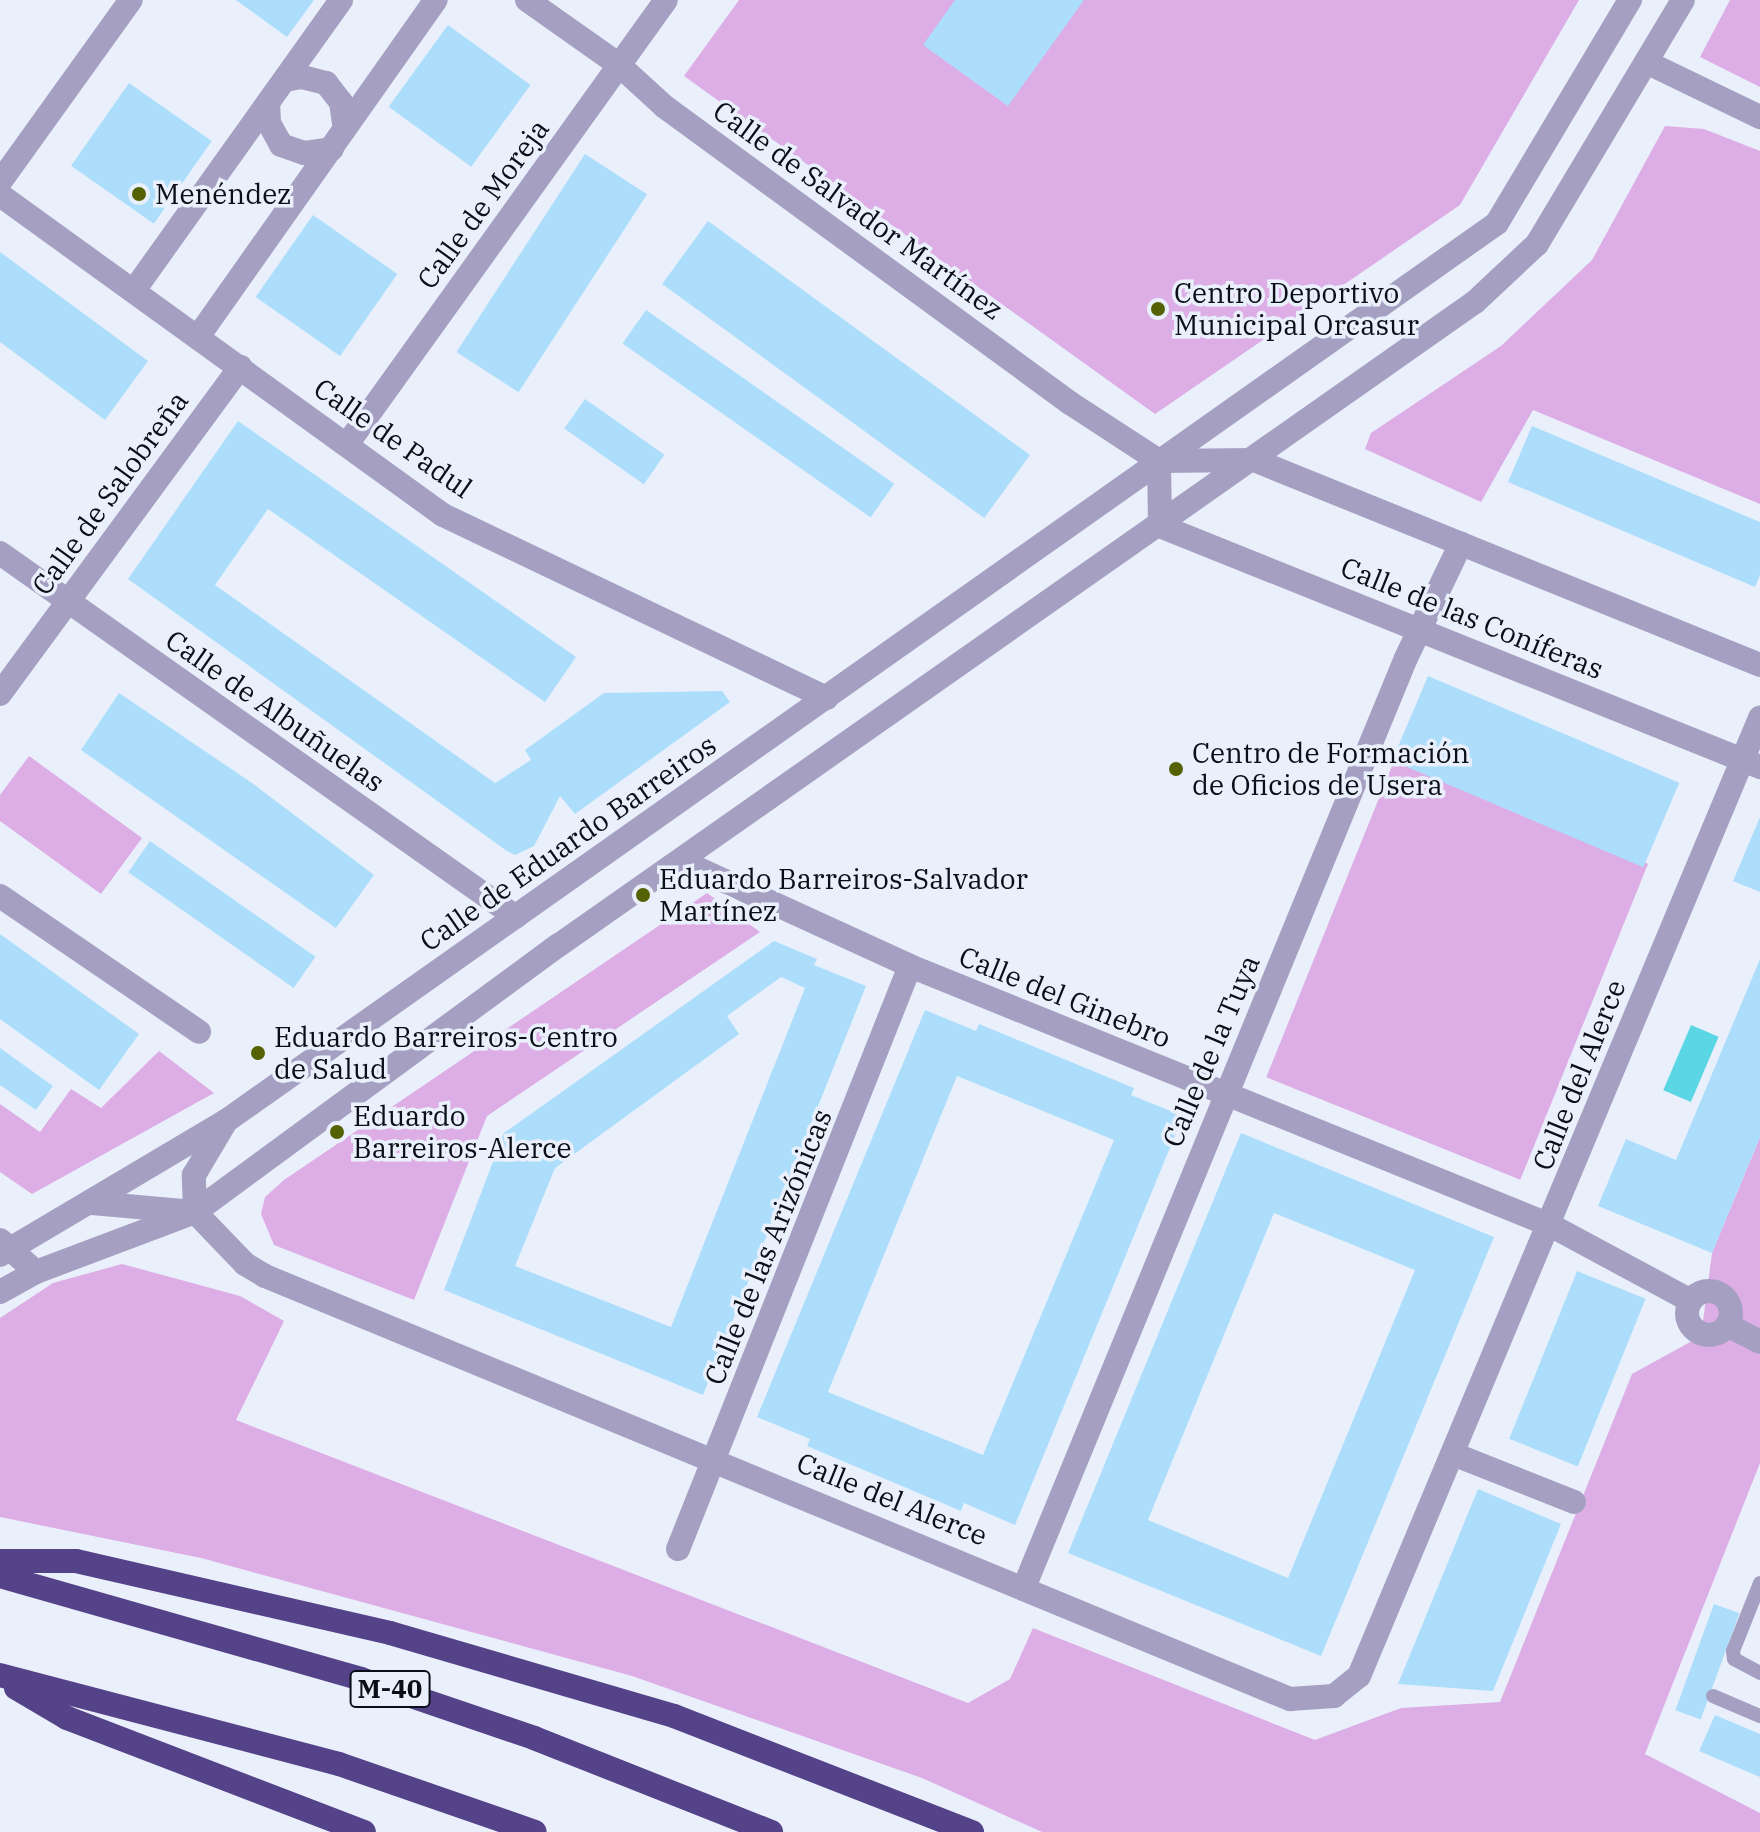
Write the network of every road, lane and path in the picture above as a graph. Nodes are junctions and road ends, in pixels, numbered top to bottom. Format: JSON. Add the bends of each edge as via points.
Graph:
{"nodes":[{"id":1,"x":131,"y":0,"type":"edge"},
{"id":2,"x":341,"y":0,"type":"edge"},
{"id":3,"x":436,"y":0,"type":"edge"},
{"id":4,"x":527,"y":0,"type":"edge"},
{"id":5,"x":666,"y":0,"type":"edge"},
{"id":6,"x":1630,"y":0,"type":"edge"},
{"id":7,"x":1683,"y":0,"type":"edge"},
{"id":8,"x":1646,"y":62,"type":"junction"},
{"id":9,"x":619,"y":65,"type":"junction"},
{"id":10,"x":285,"y":80,"type":"junction"},
{"id":11,"x":268,"y":103,"type":"junction"},
{"id":12,"x":1760,"y":117,"type":"edge"},
{"id":13,"x":338,"y":139,"type":"junction"},
{"id":14,"x":0,"y":182,"type":"edge"},
{"id":15,"x":0,"y":195,"type":"edge"},
{"id":16,"x":135,"y":289,"type":"junction"},
{"id":17,"x":200,"y":334,"type":"junction"},
{"id":18,"x":240,"y":367,"type":"junction"},
{"id":19,"x":348,"y":443,"type":"junction"},
{"id":20,"x":1254,"y":460,"type":"junction"},
{"id":21,"x":1159,"y":461,"type":"junction"},
{"id":22,"x":1160,"y":526,"type":"junction"},
{"id":23,"x":1461,"y":543,"type":"junction"},
{"id":24,"x":0,"y":553,"type":"edge"},
{"id":25,"x":67,"y":602,"type":"junction"},
{"id":26,"x":1422,"y":632,"type":"junction"},
{"id":27,"x":1760,"y":665,"type":"edge"},
{"id":28,"x":0,"y":694,"type":"edge"},
{"id":29,"x":827,"y":698,"type":"junction"},
{"id":30,"x":1760,"y":718,"type":"edge"},
{"id":31,"x":1751,"y":764,"type":"edge"},
{"id":32,"x":681,"y":861,"type":"junction"},
{"id":33,"x":0,"y":896,"type":"edge"},
{"id":34,"x":516,"y":917,"type":"junction"},
{"id":35,"x":910,"y":966,"type":"junction"},
{"id":36,"x":199,"y":1032,"type":"dead end"},
{"id":37,"x":1226,"y":1095,"type":"junction"},
{"id":38,"x":226,"y":1121,"type":"junction"},
{"id":39,"x":92,"y":1203,"type":"junction"},
{"id":40,"x":195,"y":1212,"type":"junction"},
{"id":41,"x":1550,"y":1225,"type":"junction"},
{"id":42,"x":3,"y":1247,"type":"edge"},
{"id":43,"x":36,"y":1272,"type":"junction"},
{"id":44,"x":0,"y":1292,"type":"edge"},
{"id":45,"x":1760,"y":1342,"type":"edge"},
{"id":46,"x":1453,"y":1454,"type":"junction"},
{"id":47,"x":715,"y":1461,"type":"junction"},
{"id":48,"x":1574,"y":1502,"type":"dead end"},
{"id":49,"x":678,"y":1549,"type":"dead end"},
{"id":50,"x":0,"y":1561,"type":"edge"},
{"id":51,"x":0,"y":1576,"type":"edge"},
{"id":52,"x":1760,"y":1583,"type":"edge"},
{"id":53,"x":1025,"y":1585,"type":"junction"},
{"id":54,"x":1754,"y":1616,"type":"edge"},
{"id":55,"x":1760,"y":1673,"type":"edge"},
{"id":56,"x":0,"y":1677,"type":"edge"},
{"id":57,"x":1713,"y":1696,"type":"dead end"},
{"id":58,"x":1760,"y":1716,"type":"edge"},
{"id":59,"x":364,"y":1832,"type":"edge"},
{"id":60,"x":535,"y":1832,"type":"edge"},
{"id":61,"x":771,"y":1832,"type":"edge"},
{"id":62,"x":972,"y":1832,"type":"edge"}],
"edges":[{"from":1,"to":14,"type":"street"},
{"from":2,"to":10,"type":"street"},
{"from":3,"to":13,"type":"street"},
{"from":4,"to":9,"type":"street","name":"Calle de Salvador Martínez"},
{"from":5,"to":9,"type":"street","name":"Calle de Moreja"},
{"from":6,"to":21,"type":"street","name":"Calle de Eduardo Barreiros","via":[[1497,223]]},
{"from":7,"to":8,"type":"street"},
{"from":8,"to":12,"type":"street"},
{"from":8,"to":20,"type":"street","via":[[1537,244],[1475,302]]},
{"from":9,"to":19,"type":"street","name":"Calle de Moreja"},
{"from":9,"to":21,"type":"street","name":"Calle de Salvador Martínez","via":[[677,116],[1070,403]]},
{"from":10,"to":11,"type":"street"},
{"from":10,"to":13,"type":"street","via":[[302,77],[326,83],[341,102]]},
{"from":11,"to":13,"type":"street","via":[[269,123],[281,145],[304,153]]},
{"from":11,"to":16,"type":"street"},
{"from":13,"to":17,"type":"street"},
{"from":15,"to":16,"type":"street","name":"Calle de Padul"},
{"from":16,"to":17,"type":"street","name":"Calle de Padul"},
{"from":17,"to":18,"type":"street","name":"Calle de Padul"},
{"from":18,"to":19,"type":"street","name":"Calle de Padul"},
{"from":18,"to":25,"type":"street","name":"Calle de Salobreña"},
{"from":19,"to":29,"type":"street","name":"Calle de Padul","via":[[443,515]]},
{"from":20,"to":21,"type":"street"},
{"from":20,"to":22,"type":"street"},
{"from":20,"to":23,"type":"street"},
{"from":21,"to":22,"type":"street"},
{"from":21,"to":29,"type":"street","name":"Calle de Eduardo Barreiros"},
{"from":22,"to":26,"type":"street","name":"Calle de las Coníferas"},
{"from":22,"to":32,"type":"street"},
{"from":23,"to":26,"type":"street","name":"Calle de la Tuya"},
{"from":23,"to":27,"type":"street"},
{"from":24,"to":25,"type":"street","name":"Calle de Albuñuelas"},
{"from":25,"to":28,"type":"street","name":"Calle de Salobreña"},
{"from":25,"to":34,"type":"street","name":"Calle de Albuñuelas"},
{"from":26,"to":31,"type":"street","name":"Calle de las Coníferas"},
{"from":26,"to":37,"type":"street","name":"Calle de la Tuya","via":[[1406,658]]},
{"from":29,"to":34,"type":"street","name":"Calle de Eduardo Barreiros"},
{"from":30,"to":31,"type":"street","name":"Calle del Alerce"},
{"from":31,"to":41,"type":"street","name":"Calle del Alerce"},
{"from":32,"to":35,"type":"street","name":"Calle del Ginebro"},
{"from":32,"to":40,"type":"street"},
{"from":33,"to":36,"type":"street"},
{"from":34,"to":38,"type":"street","name":"Calle de Eduardo Barreiros"},
{"from":35,"to":37,"type":"street","name":"Calle del Ginebro"},
{"from":35,"to":47,"type":"street","name":"Calle de las Arizónicas"},
{"from":37,"to":41,"type":"street","name":"Calle del Ginebro"},
{"from":37,"to":53,"type":"street","name":"Calle de la Tuya"},
{"from":38,"to":39,"type":"street","name":"Calle de Eduardo Barreiros"},
{"from":38,"to":40,"type":"street","via":[[194,1175]]},
{"from":39,"to":40,"type":"street"},
{"from":39,"to":42,"type":"street","name":"Calle de Eduardo Barreiros"},
{"from":40,"to":43,"type":"street"},
{"from":40,"to":47,"type":"street","name":"Calle del Alerce","via":[[245,1264],[265,1276]]},
{"from":41,"to":45,"type":"street","name":"Calle del Ginebro","via":[[1691,1301],[1701,1293],[1721,1295],[1730,1305],[1727,1325]]},
{"from":41,"to":46,"type":"street","name":"Calle del Alerce"},
{"from":42,"to":43,"type":"street"},
{"from":43,"to":44,"type":"street"},
{"from":46,"to":48,"type":"street"},
{"from":46,"to":53,"type":"street","name":"Calle del Alerce","via":[[1359,1676],[1334,1696],[1290,1699]]},
{"from":47,"to":49,"type":"street","name":"Calle de las Arizónicas"},
{"from":47,"to":53,"type":"street","name":"Calle del Alerce"},
{"from":50,"to":62,"type":"highway","via":[[76,1561],[390,1633],[674,1716]]},
{"from":51,"to":61,"type":"highway","number":"M-40","via":[[361,1679],[534,1738]]},
{"from":52,"to":54,"type":"lane"},
{"from":54,"to":55,"type":"lane","via":[[1734,1659]]},
{"from":56,"to":59,"type":"highway","via":[[67,1718]]},
{"from":56,"to":60,"type":"highway","via":[[339,1764]]},
{"from":57,"to":58,"type":"lane"}]}
